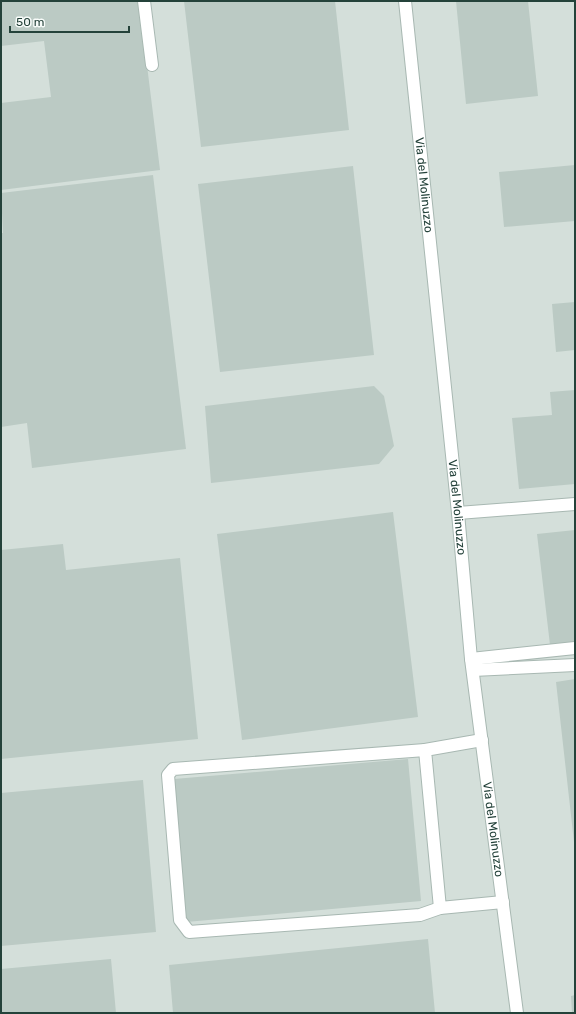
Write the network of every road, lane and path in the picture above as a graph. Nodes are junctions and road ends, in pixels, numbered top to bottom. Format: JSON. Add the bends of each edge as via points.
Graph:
{"nodes":[{"id":1,"x":144,"y":1,"type":"edge"},
{"id":2,"x":405,"y":1,"type":"edge"},
{"id":3,"x":152,"y":65,"type":"dead end"},
{"id":4,"x":575,"y":504,"type":"edge"},
{"id":5,"x":458,"y":513,"type":"junction"},
{"id":6,"x":575,"y":648,"type":"edge"},
{"id":7,"x":472,"y":664,"type":"junction"},
{"id":8,"x":575,"y":665,"type":"edge"},
{"id":9,"x":482,"y":740,"type":"junction"},
{"id":10,"x":425,"y":750,"type":"junction"},
{"id":11,"x":503,"y":902,"type":"junction"},
{"id":12,"x":440,"y":908,"type":"junction"},
{"id":13,"x":517,"y":1013,"type":"edge"}],
"edges":[{"from":1,"to":3,"type":"street"},
{"from":2,"to":5,"type":"street","name":"Via del Molinuzzo"},
{"from":4,"to":5,"type":"street"},
{"from":5,"to":7,"type":"street","name":"Via del Molinuzzo"},
{"from":6,"to":7,"type":"street"},
{"from":7,"to":8,"type":"street"},
{"from":7,"to":9,"type":"street","name":"Via del Molinuzzo"},
{"from":9,"to":10,"type":"street"},
{"from":9,"to":11,"type":"street","name":"Via del Molinuzzo"},
{"from":10,"to":12,"type":"street"},
{"from":10,"to":12,"type":"street","via":[[173,769],[168,775],[180,920],[189,932],[420,915]]},
{"from":11,"to":12,"type":"street"},
{"from":11,"to":13,"type":"street","name":"Via del Molinuzzo"}]}
